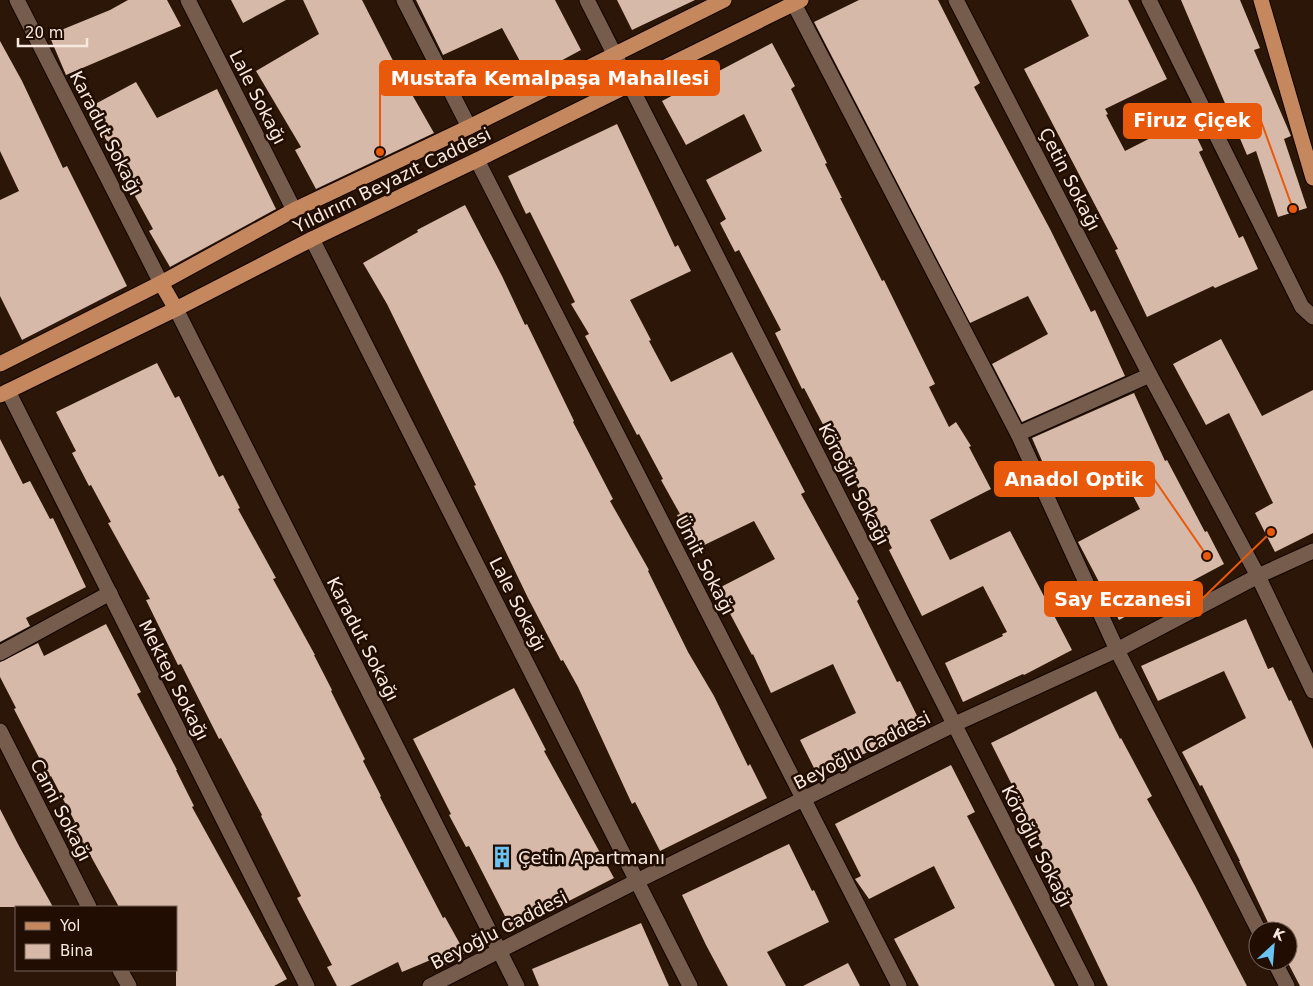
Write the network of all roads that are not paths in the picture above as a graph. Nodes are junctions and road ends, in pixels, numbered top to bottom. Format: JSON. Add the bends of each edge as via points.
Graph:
{"nodes":[{"id":1,"x":17,"y":0,"type":"edge"},
{"id":2,"x":188,"y":0,"type":"edge"},
{"id":3,"x":404,"y":0,"type":"edge"},
{"id":4,"x":587,"y":0,"type":"edge"},
{"id":5,"x":724,"y":0,"type":"edge"},
{"id":6,"x":956,"y":0,"type":"edge"},
{"id":7,"x":1149,"y":0,"type":"edge"},
{"id":8,"x":1261,"y":0,"type":"edge"},
{"id":9,"x":797,"y":2,"type":"edge"},
{"id":10,"x":615,"y":54,"type":"junction"},
{"id":11,"x":630,"y":84,"type":"junction"},
{"id":12,"x":469,"y":127,"type":"junction"},
{"id":13,"x":477,"y":160,"type":"junction"},
{"id":14,"x":1313,"y":178,"type":"edge"},
{"id":15,"x":294,"y":210,"type":"junction"},
{"id":16,"x":312,"y":239,"type":"junction"},
{"id":17,"x":161,"y":283,"type":"junction"},
{"id":18,"x":176,"y":309,"type":"junction"},
{"id":19,"x":1313,"y":317,"type":"edge"},
{"id":20,"x":1,"y":360,"type":"edge"},
{"id":21,"x":1150,"y":375,"type":"junction"},
{"id":22,"x":4,"y":393,"type":"edge"},
{"id":23,"x":1018,"y":434,"type":"junction"},
{"id":24,"x":1313,"y":551,"type":"edge"},
{"id":25,"x":1258,"y":576,"type":"junction"},
{"id":26,"x":110,"y":592,"type":"junction"},
{"id":27,"x":1117,"y":650,"type":"junction"},
{"id":28,"x":0,"y":653,"type":"edge"},
{"id":29,"x":1313,"y":691,"type":"edge"},
{"id":30,"x":955,"y":724,"type":"junction"},
{"id":31,"x":0,"y":731,"type":"edge"},
{"id":32,"x":803,"y":800,"type":"junction"},
{"id":33,"x":637,"y":880,"type":"junction"},
{"id":34,"x":88,"y":906,"type":"edge"},
{"id":35,"x":1254,"y":921,"type":"edge"},
{"id":36,"x":500,"y":952,"type":"junction"},
{"id":37,"x":120,"y":971,"type":"edge"},
{"id":38,"x":1279,"y":971,"type":"edge"},
{"id":39,"x":128,"y":986,"type":"edge"},
{"id":40,"x":307,"y":986,"type":"edge"},
{"id":41,"x":430,"y":986,"type":"edge"},
{"id":42,"x":517,"y":986,"type":"edge"},
{"id":43,"x":690,"y":986,"type":"edge"},
{"id":44,"x":898,"y":986,"type":"edge"},
{"id":45,"x":1087,"y":986,"type":"edge"},
{"id":46,"x":1287,"y":986,"type":"edge"}],
"edges":[{"from":1,"to":17,"type":"street","name":"Karadut Sokağı"},
{"from":2,"to":15,"type":"street","name":"Lale Sokağı"},
{"from":3,"to":12,"type":"street"},
{"from":4,"to":10,"type":"street","name":"Köroğlu Sokağı"},
{"from":5,"to":10,"type":"main road","name":"Yıldırım Beyazıt Caddesi"},
{"from":6,"to":21,"type":"street","name":"Çetin Sokağı"},
{"from":7,"to":19,"type":"street","via":[[1302,306]]},
{"from":8,"to":14,"type":"main road"},
{"from":9,"to":11,"type":"main road","name":"Yıldırım Beyazıt Caddesi"},
{"from":9,"to":23,"type":"street"},
{"from":10,"to":11,"type":"street","name":"Köroğlu Sokağı"},
{"from":10,"to":12,"type":"main road","name":"Yıldırım Beyazıt Caddesi"},
{"from":11,"to":13,"type":"main road","name":"Yıldırım Beyazıt Caddesi"},
{"from":11,"to":30,"type":"street","name":"Köroğlu Sokağı"},
{"from":12,"to":15,"type":"main road","name":"Yıldırım Beyazıt Caddesi"},
{"from":13,"to":16,"type":"main road","name":"Yıldırım Beyazıt Caddesi"},
{"from":13,"to":32,"type":"street","name":"Ümit Sokağı"},
{"from":15,"to":17,"type":"main road","name":"Yıldırım Beyazıt Caddesi"},
{"from":16,"to":18,"type":"main road","name":"Yıldırım Beyazıt Caddesi"},
{"from":16,"to":33,"type":"street","name":"Lale Sokağı"},
{"from":17,"to":18,"type":"main road"},
{"from":17,"to":20,"type":"main road","name":"Yıldırım Beyazıt Caddesi"},
{"from":18,"to":22,"type":"main road","name":"Yıldırım Beyazıt Caddesi"},
{"from":18,"to":36,"type":"street","name":"Karadut Sokağı"},
{"from":21,"to":23,"type":"street"},
{"from":21,"to":25,"type":"street","name":"Çetin Sokağı"},
{"from":22,"to":26,"type":"street","name":"Mektep Sokağı"},
{"from":23,"to":27,"type":"street"},
{"from":24,"to":25,"type":"street","name":"Beyoğlu Caddesi"},
{"from":25,"to":27,"type":"street","name":"Beyoğlu Caddesi"},
{"from":25,"to":29,"type":"street","name":"Çetin Sokağı"},
{"from":26,"to":28,"type":"street"},
{"from":26,"to":40,"type":"street","name":"Mektep Sokağı"},
{"from":27,"to":30,"type":"street","name":"Beyoğlu Caddesi"},
{"from":27,"to":35,"type":"street"},
{"from":30,"to":32,"type":"street","name":"Beyoğlu Caddesi"},
{"from":30,"to":45,"type":"street","name":"Köroğlu Sokağı"},
{"from":31,"to":34,"type":"street","name":"Cami Sokağı"},
{"from":32,"to":33,"type":"street","name":"Beyoğlu Caddesi"},
{"from":32,"to":44,"type":"street","name":"Ümit Sokağı"},
{"from":33,"to":36,"type":"street","name":"Beyoğlu Caddesi"},
{"from":33,"to":43,"type":"street","name":"Lale Sokağı"},
{"from":36,"to":41,"type":"street","name":"Beyoğlu Caddesi"},
{"from":36,"to":42,"type":"street","name":"Karadut Sokağı"},
{"from":37,"to":39,"type":"street"},
{"from":38,"to":46,"type":"street"}]}
